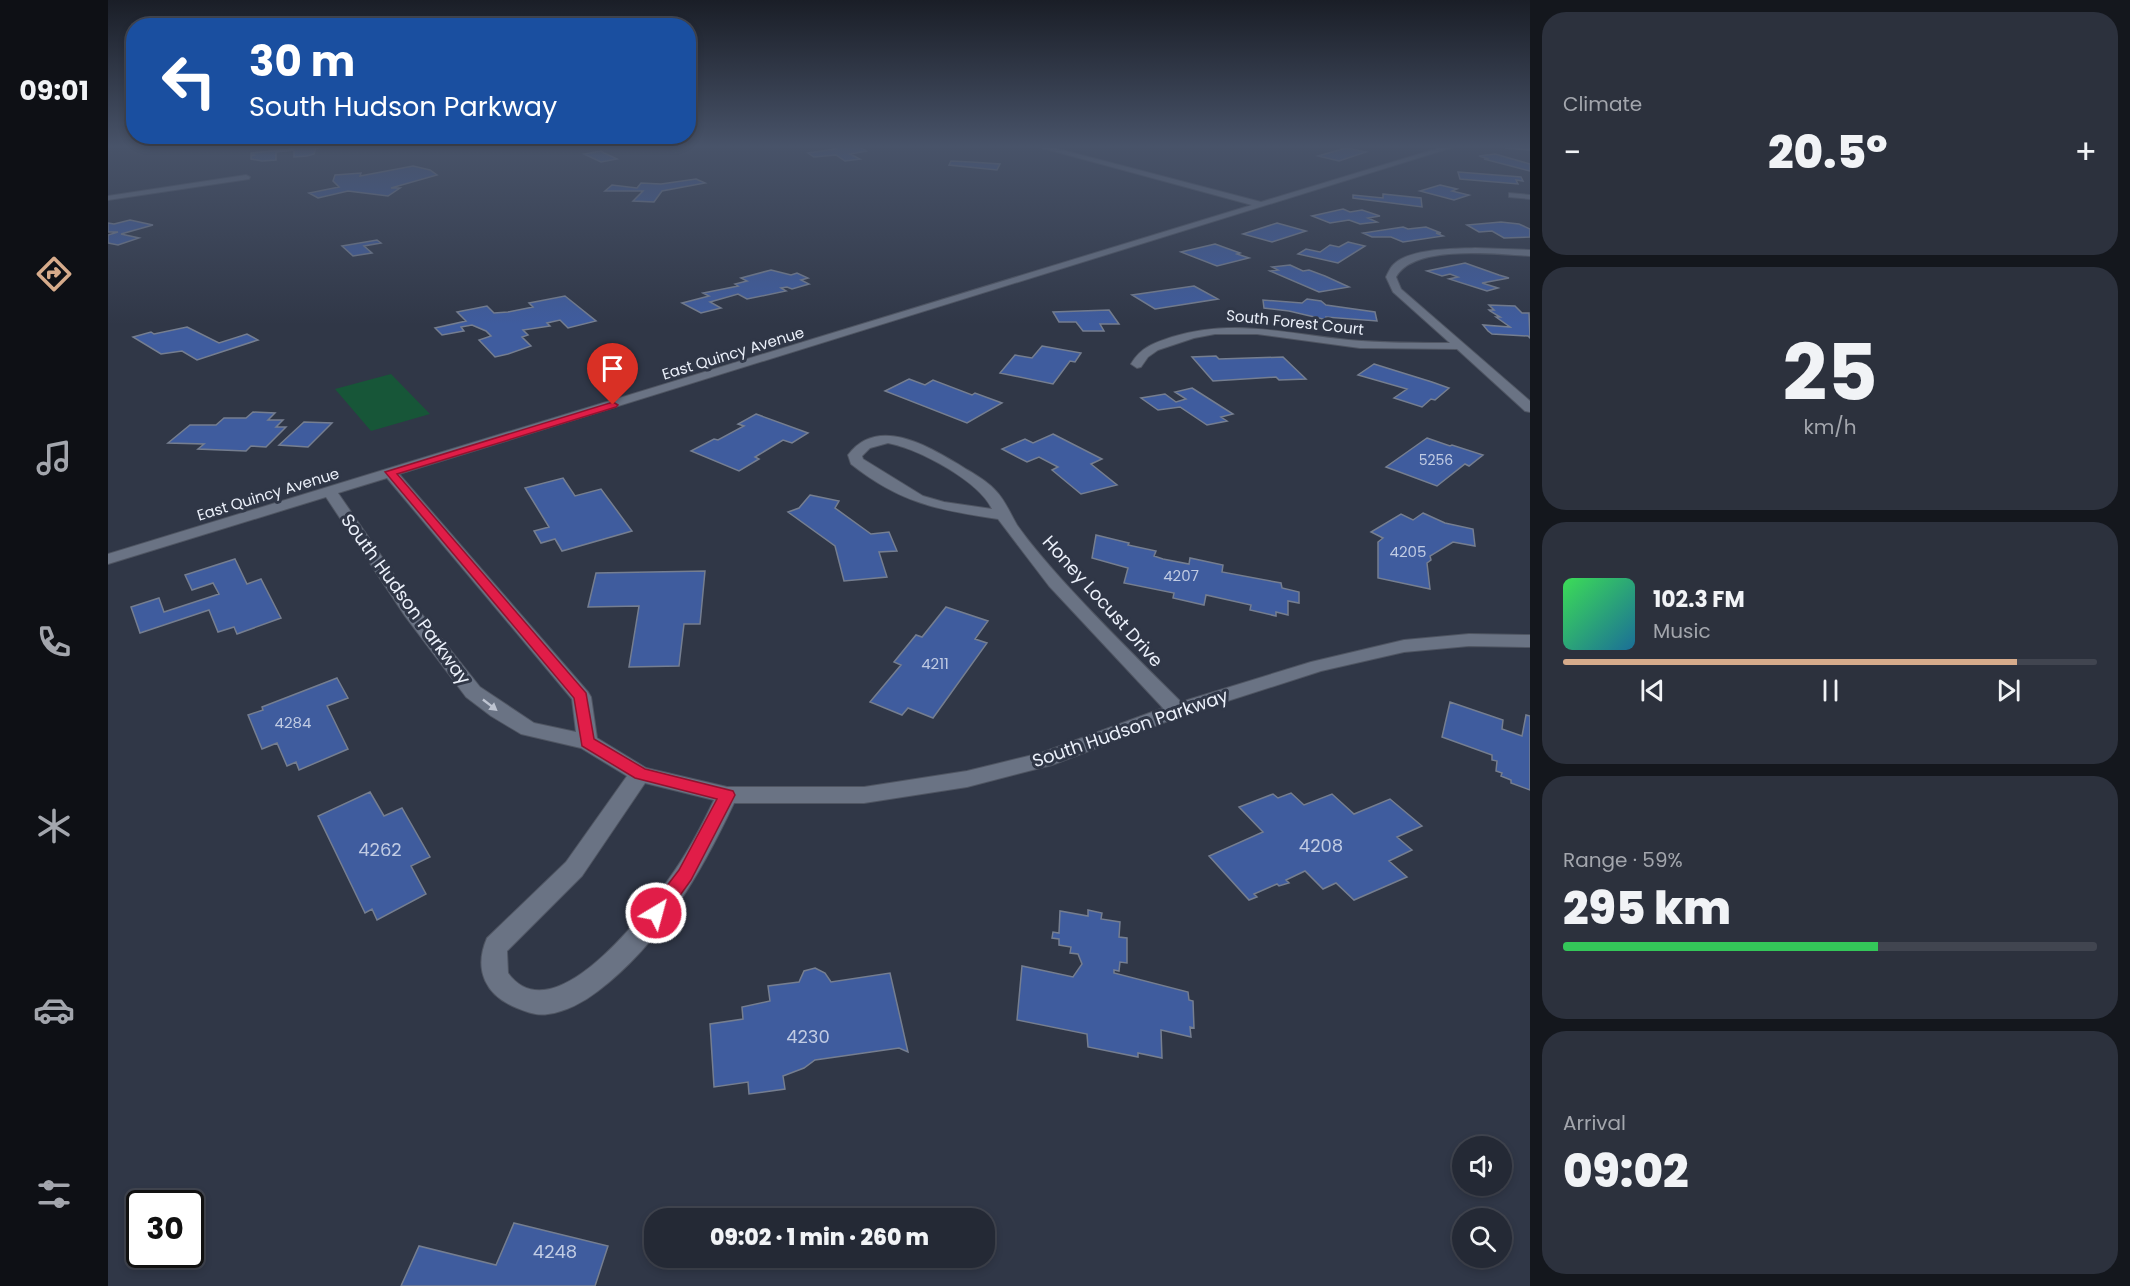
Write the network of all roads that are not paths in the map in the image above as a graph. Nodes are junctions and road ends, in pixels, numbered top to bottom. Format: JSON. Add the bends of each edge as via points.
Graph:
{"nodes":[{"id":1,"x":1259,"y":205,"type":"edge"},
{"id":2,"x":1266,"y":205,"type":"edge"},
{"id":3,"x":1263,"y":206,"type":"junction"},
{"id":4,"x":1530,"y":253,"type":"edge"},
{"id":5,"x":1461,"y":346,"type":"junction"},
{"id":6,"x":1137,"y":364,"type":"dead end"},
{"id":7,"x":1530,"y":408,"type":"edge"},
{"id":8,"x":390,"y":472,"type":"junction"},
{"id":9,"x":329,"y":491,"type":"junction"},
{"id":10,"x":1003,"y":515,"type":"junction"},
{"id":11,"x":108,"y":559,"type":"edge"},
{"id":12,"x":1530,"y":641,"type":"edge"},
{"id":13,"x":1177,"y":710,"type":"junction"},
{"id":14,"x":587,"y":742,"type":"junction"},
{"id":15,"x":640,"y":774,"type":"junction"},
{"id":16,"x":727,"y":795,"type":"junction"}],
"edges":[{"from":1,"to":3,"type":"street"},
{"from":2,"to":3,"type":"street","name":"East Quincy Avenue"},
{"from":3,"to":8,"type":"street","name":"East Quincy Avenue"},
{"from":4,"to":5,"type":"street","via":[[1429,254],[1412,257],[1392,271],[1392,283]]},
{"from":5,"to":6,"type":"street","name":"South Forest Court","via":[[1346,343],[1223,328],[1187,335],[1145,351]]},
{"from":5,"to":7,"type":"street"},
{"from":8,"to":9,"type":"street","name":"East Quincy Avenue"},
{"from":8,"to":14,"type":"street","via":[[581,697]]},
{"from":9,"to":11,"type":"street","name":"East Quincy Avenue"},
{"from":9,"to":14,"type":"street","name":"South Hudson Parkway","one_way":true,"via":[[411,612],[473,692],[528,729]]},
{"from":10,"to":10,"type":"street","name":"Honey Locust Drive","via":[[999,503],[987,490],[913,444],[885,440],[870,443],[855,455],[866,469],[918,499]]},
{"from":10,"to":13,"type":"street","name":"Honey Locust Drive","via":[[1079,610]]},
{"from":12,"to":13,"type":"street","name":"South Hudson Parkway","via":[[1469,640],[1404,646],[1318,666]]},
{"from":13,"to":16,"type":"street","name":"South Hudson Parkway","via":[[1045,760],[967,779],[864,795]]},
{"from":14,"to":15,"type":"street","name":"South Hudson Parkway"},
{"from":15,"to":16,"type":"street","name":"South Hudson Parkway"},
{"from":15,"to":16,"type":"street","via":[[574,869],[496,946],[492,962],[495,976],[505,989],[525,1000],[550,1002],[576,992],[599,976],[642,932],[685,875]]}]}
